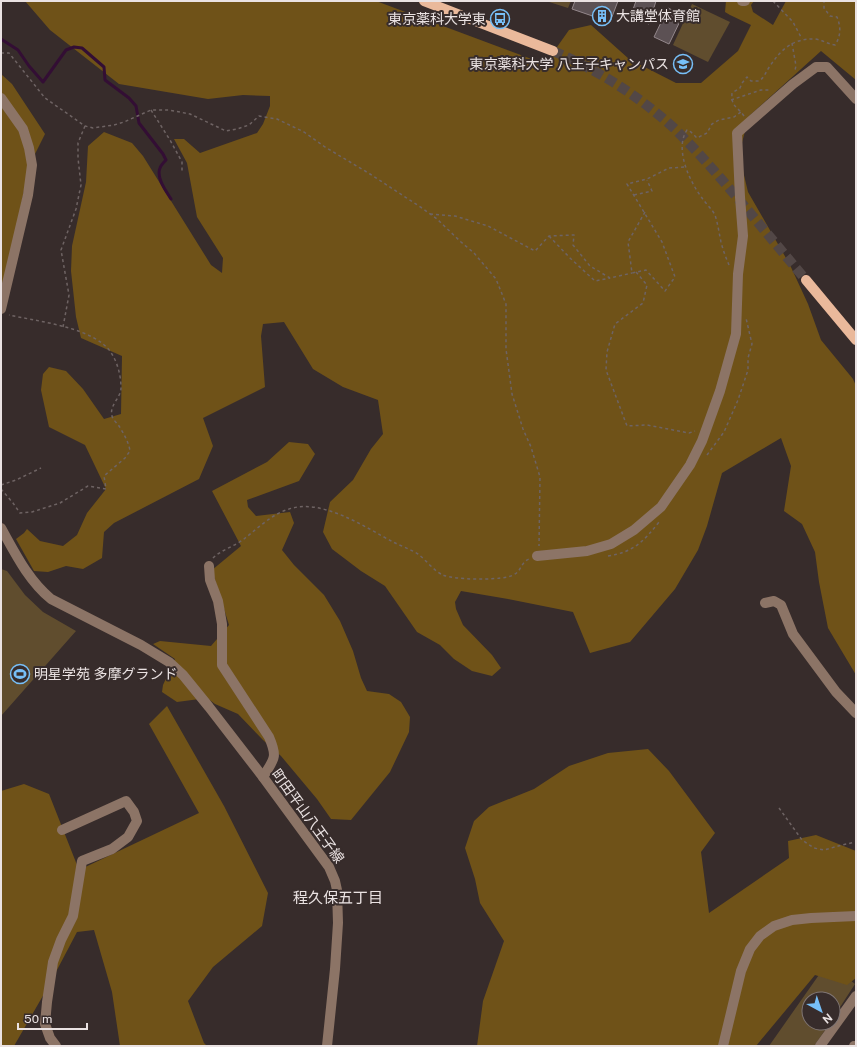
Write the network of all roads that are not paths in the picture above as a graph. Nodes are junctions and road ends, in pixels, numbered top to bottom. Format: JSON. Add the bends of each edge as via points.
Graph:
{"nodes":[{"id":1,"x":424,"y":1,"type":"edge"},
{"id":2,"x":553,"y":51,"type":"tunnel mouth"},
{"id":3,"x":1,"y":98,"type":"edge"},
{"id":4,"x":856,"y":99,"type":"edge"},
{"id":5,"x":806,"y":280,"type":"tunnel mouth"},
{"id":6,"x":5,"y":312,"type":"edge"},
{"id":7,"x":856,"y":340,"type":"edge"},
{"id":8,"x":1,"y":528,"type":"edge"},
{"id":9,"x":537,"y":556,"type":"road end"},
{"id":10,"x":209,"y":566,"type":"road end"},
{"id":11,"x":765,"y":603,"type":"dead end"},
{"id":12,"x":856,"y":713,"type":"edge"},
{"id":13,"x":263,"y":777,"type":"junction"},
{"id":14,"x":62,"y":830,"type":"dead end"},
{"id":15,"x":856,"y":916,"type":"edge"},
{"id":16,"x":856,"y":996,"type":"edge"},
{"id":17,"x":56,"y":1046,"type":"edge"},
{"id":18,"x":326,"y":1046,"type":"edge"},
{"id":19,"x":723,"y":1046,"type":"edge"},
{"id":20,"x":820,"y":1046,"type":"edge"}],
"edges":[{"from":1,"to":2,"type":"main road"},
{"from":3,"to":6,"type":"street","via":[[23,129],[30,148],[32,169]]},
{"from":4,"to":9,"type":"street","via":[[827,67],[816,66],[736,133],[744,236],[738,274],[736,334],[720,391],[702,441],[690,465],[661,506],[634,530],[611,544],[588,551]]},
{"from":5,"to":7,"type":"main road"},
{"from":8,"to":13,"type":"street","name":"町田平山八王子線","via":[[31,579],[46,595],[141,645],[169,662],[183,675]]},
{"from":10,"to":13,"type":"street","via":[[210,580],[218,601],[222,624],[222,665],[273,747],[274,759]]},
{"from":11,"to":12,"type":"street","via":[[774,601],[781,605],[792,634],[836,692]]},
{"from":13,"to":18,"type":"street","name":"町田平山八王子線","via":[[329,867],[335,881],[338,923]]},
{"from":14,"to":17,"type":"street","via":[[126,801],[137,821],[128,837],[112,849],[82,861],[73,916],[53,962],[47,1002],[45,1024]]},
{"from":15,"to":19,"type":"street","via":[[792,920],[774,926],[760,936],[750,949],[741,971]]},
{"from":16,"to":20,"type":"street"}]}
